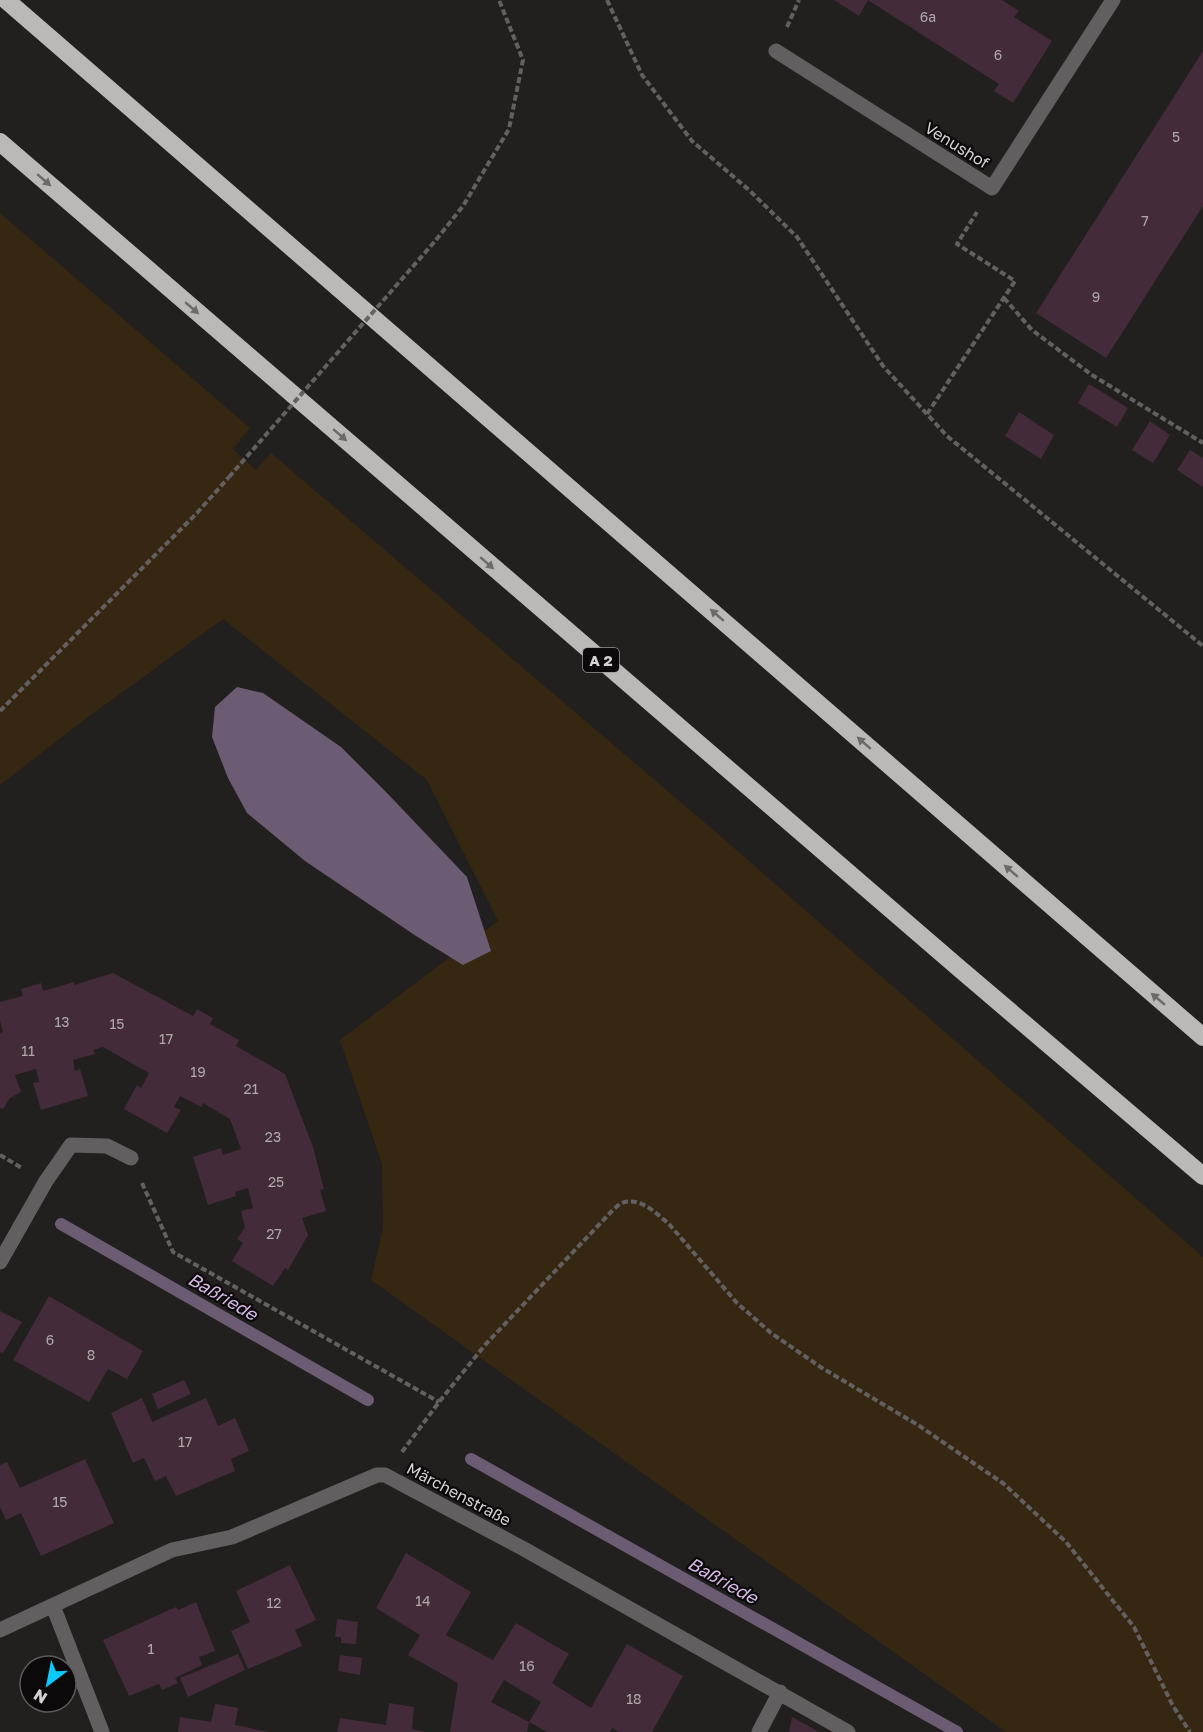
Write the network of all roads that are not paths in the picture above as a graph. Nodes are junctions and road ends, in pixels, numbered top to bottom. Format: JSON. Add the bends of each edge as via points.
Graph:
{"nodes":[{"id":1,"x":6,"y":0,"type":"edge"},
{"id":2,"x":1113,"y":0,"type":"edge"},
{"id":3,"x":776,"y":51,"type":"dead end"},
{"id":4,"x":0,"y":142,"type":"edge"},
{"id":5,"x":1203,"y":1037,"type":"edge"},
{"id":6,"x":131,"y":1158,"type":"road end"},
{"id":7,"x":1203,"y":1176,"type":"edge"},
{"id":8,"x":0,"y":1262,"type":"edge"},
{"id":9,"x":53,"y":1606,"type":"junction"},
{"id":10,"x":0,"y":1630,"type":"edge"},
{"id":11,"x":780,"y":1692,"type":"junction"},
{"id":12,"x":102,"y":1732,"type":"edge"},
{"id":13,"x":759,"y":1732,"type":"edge"},
{"id":14,"x":848,"y":1732,"type":"edge"}],
"edges":[{"from":5,"to":1,"type":"highway","one_way":true},
{"from":2,"to":3,"type":"street","name":"Venushof","via":[[992,188]]},
{"from":4,"to":7,"type":"highway","number":"A 2","one_way":true},
{"from":6,"to":8,"type":"street","via":[[107,1146],[71,1146],[46,1181]]},
{"from":9,"to":10,"type":"street","name":"Märchenstraße"},
{"from":9,"to":11,"type":"street","name":"Märchenstraße","via":[[172,1550],[232,1537],[377,1475],[386,1475]]},
{"from":9,"to":12,"type":"street"},
{"from":11,"to":13,"type":"street"},
{"from":11,"to":14,"type":"street","name":"Märchenstraße"}]}
